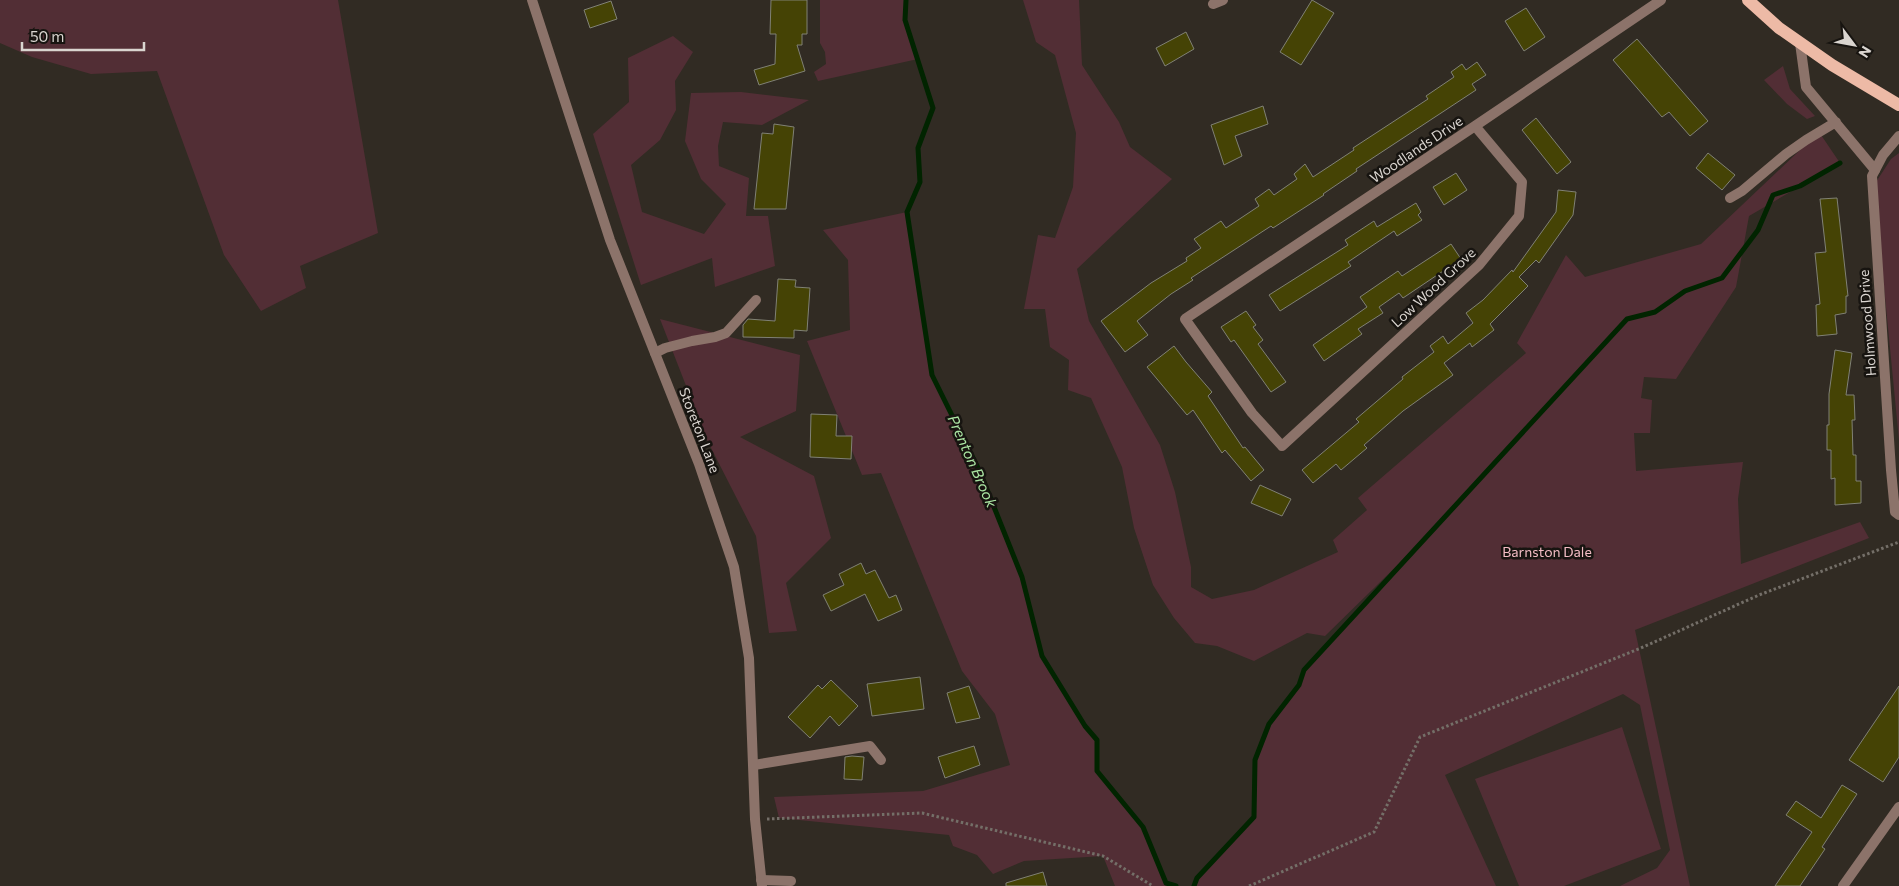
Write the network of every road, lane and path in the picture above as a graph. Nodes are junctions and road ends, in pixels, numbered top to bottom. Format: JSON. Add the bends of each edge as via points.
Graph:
{"nodes":[{"id":1,"x":532,"y":0,"type":"edge"},
{"id":2,"x":1660,"y":0,"type":"edge"},
{"id":3,"x":1748,"y":0,"type":"edge"},
{"id":4,"x":1800,"y":43,"type":"junction"},
{"id":5,"x":1899,"y":105,"type":"edge"},
{"id":6,"x":1836,"y":122,"type":"junction"},
{"id":7,"x":1475,"y":126,"type":"junction"},
{"id":8,"x":1899,"y":136,"type":"edge"},
{"id":9,"x":1875,"y":170,"type":"junction"},
{"id":10,"x":1730,"y":198,"type":"dead end"},
{"id":11,"x":756,"y":300,"type":"dead end"},
{"id":12,"x":655,"y":353,"type":"junction"},
{"id":13,"x":1282,"y":446,"type":"joint"},
{"id":14,"x":1899,"y":515,"type":"edge"},
{"id":15,"x":1899,"y":542,"type":"edge"},
{"id":16,"x":881,"y":760,"type":"dead end"},
{"id":17,"x":754,"y":765,"type":"junction"},
{"id":18,"x":1899,"y":807,"type":"edge"},
{"id":19,"x":756,"y":819,"type":"junction"},
{"id":20,"x":791,"y":881,"type":"dead end"},
{"id":21,"x":761,"y":883,"type":"edge"},
{"id":22,"x":1153,"y":886,"type":"edge"},
{"id":23,"x":1249,"y":886,"type":"edge"},
{"id":24,"x":1843,"y":886,"type":"edge"}],
"edges":[{"from":1,"to":12,"type":"street","name":"Storeton Lane","via":[[610,240]]},
{"from":2,"to":7,"type":"street","name":"Woodlands Drive"},
{"from":3,"to":4,"type":"main road"},
{"from":4,"to":5,"type":"main road","via":[[1832,66]]},
{"from":4,"to":6,"type":"street","via":[[1806,87]]},
{"from":6,"to":9,"type":"street"},
{"from":6,"to":10,"type":"street","via":[[1799,145],[1742,192]]},
{"from":7,"to":13,"type":"street","name":"Low Wood Grove","via":[[1522,182],[1519,216],[1480,265]]},
{"from":7,"to":13,"type":"street","name":"Woodlands Drive","via":[[1185,319],[1252,413]]},
{"from":8,"to":9,"type":"street","name":"Holmwood Drive"},
{"from":9,"to":14,"type":"street","name":"Holmwood Drive","via":[[1872,176],[1885,391],[1896,512]]},
{"from":11,"to":12,"type":"street","via":[[726,333]]},
{"from":12,"to":17,"type":"street","name":"Storeton Lane","via":[[699,464],[734,568],[750,658]]},
{"from":15,"to":23,"type":"path","via":[[1759,595],[1641,648],[1420,737],[1374,832]]},
{"from":16,"to":17,"type":"street","via":[[870,746]]},
{"from":17,"to":19,"type":"street","name":"Storeton Lane"},
{"from":18,"to":24,"type":"street"},
{"from":19,"to":21,"type":"street","name":"Storeton Lane"},
{"from":19,"to":22,"type":"path","via":[[922,813],[1104,856]]},
{"from":20,"to":21,"type":"street"}]}
